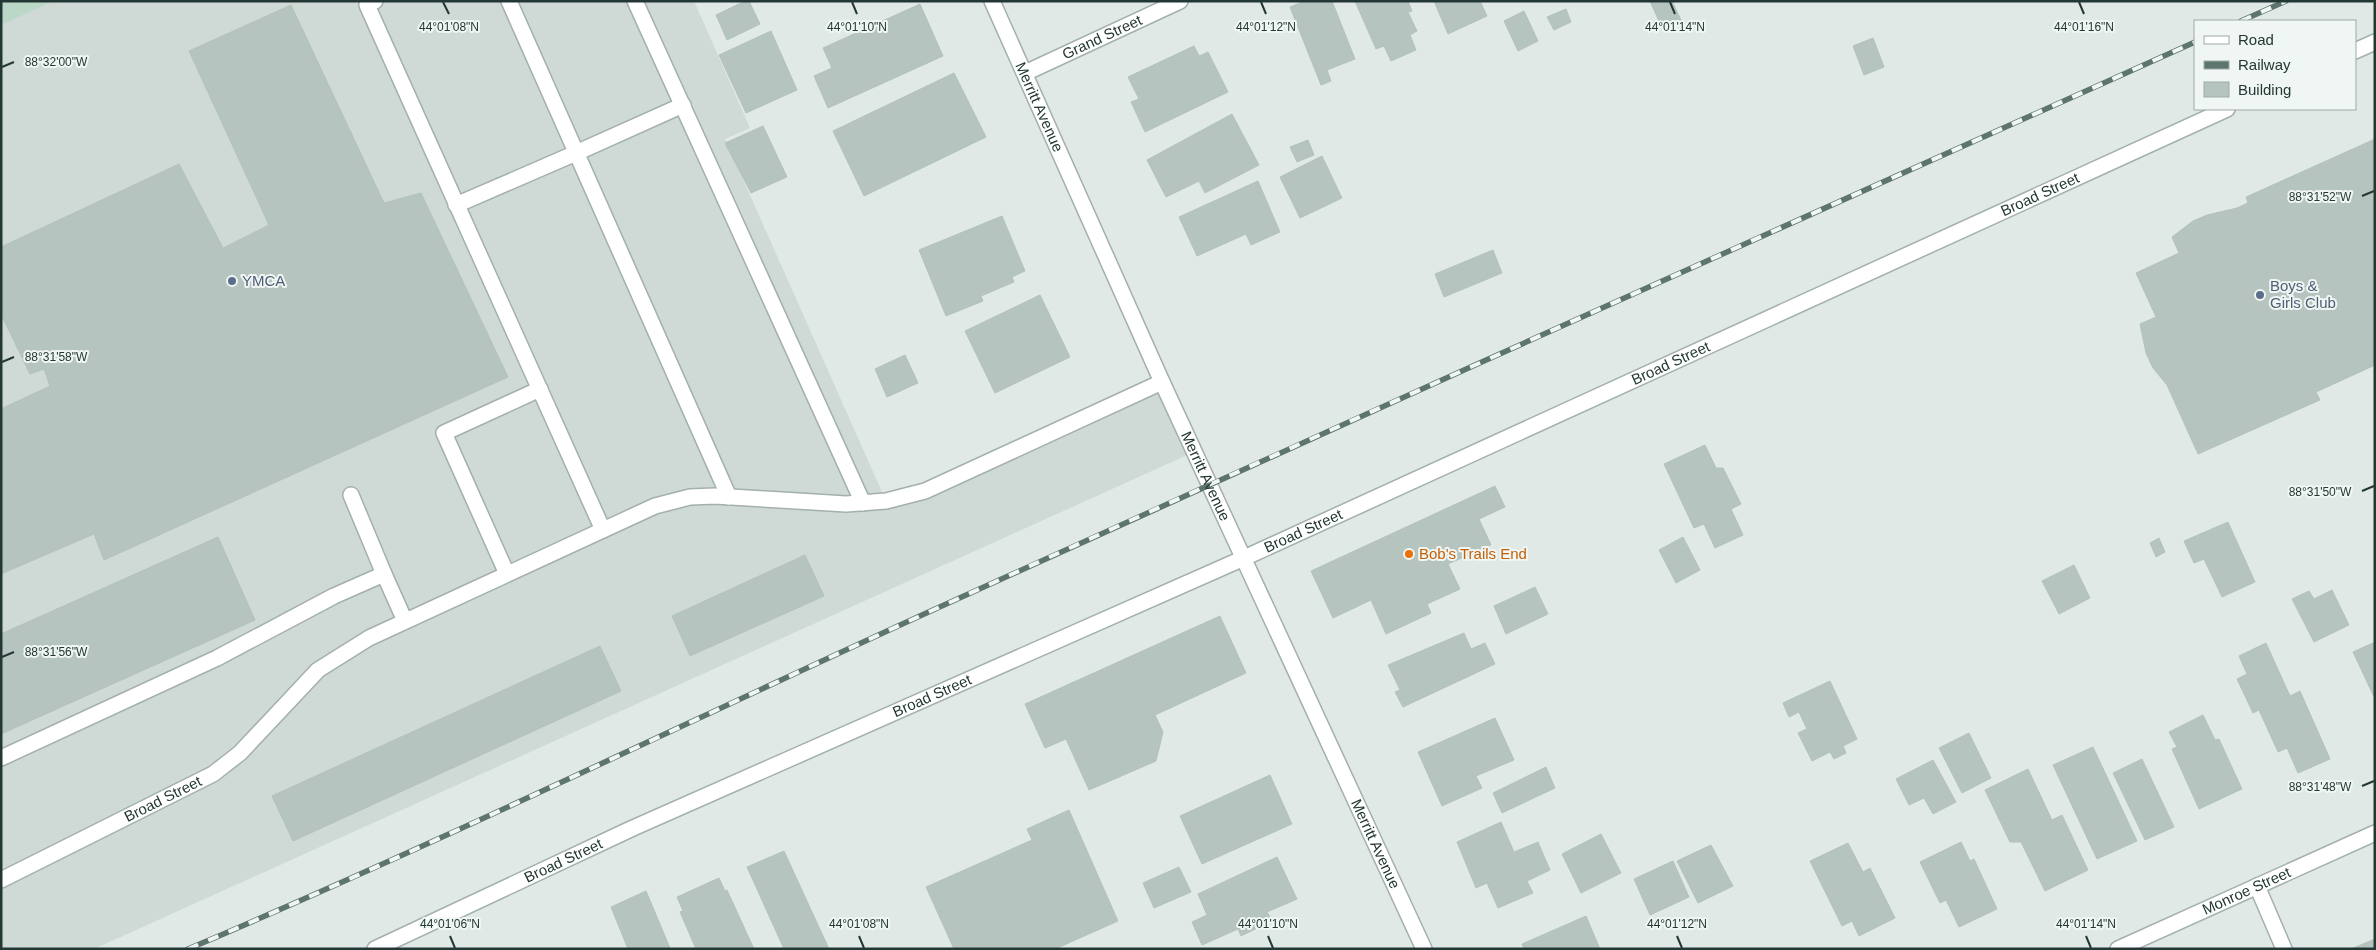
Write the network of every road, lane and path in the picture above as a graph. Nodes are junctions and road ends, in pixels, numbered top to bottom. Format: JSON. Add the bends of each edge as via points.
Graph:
{"nodes":[{"id":1,"x":376,"y":1,"type":"edge"},
{"id":2,"x":509,"y":1,"type":"edge"},
{"id":3,"x":635,"y":1,"type":"edge"},
{"id":4,"x":992,"y":1,"type":"edge"},
{"id":5,"x":1180,"y":1,"type":"edge"},
{"id":6,"x":2375,"y":42,"type":"edge"},
{"id":7,"x":2356,"y":51,"type":"edge"},
{"id":8,"x":1025,"y":72,"type":"junction"},
{"id":9,"x":683,"y":104,"type":"junction"},
{"id":10,"x":2226,"y":110,"type":"edge"},
{"id":11,"x":576,"y":154,"type":"junction"},
{"id":12,"x":456,"y":205,"type":"junction"},
{"id":13,"x":1162,"y":382,"type":"junction"},
{"id":14,"x":540,"y":389,"type":"junction"},
{"id":15,"x":351,"y":495,"type":"dead end"},
{"id":16,"x":729,"y":497,"type":"junction"},
{"id":17,"x":863,"y":503,"type":"junction"},
{"id":18,"x":603,"y":530,"type":"junction"},
{"id":19,"x":1244,"y":558,"type":"junction"},
{"id":20,"x":384,"y":574,"type":"junction"},
{"id":21,"x":507,"y":574,"type":"junction"},
{"id":22,"x":405,"y":621,"type":"junction"},
{"id":23,"x":1,"y":758,"type":"edge"},
{"id":24,"x":2375,"y":833,"type":"edge"},
{"id":25,"x":1,"y":880,"type":"edge"},
{"id":26,"x":2257,"y":886,"type":"junction"},
{"id":27,"x":2150,"y":935,"type":"junction"},
{"id":28,"x":375,"y":949,"type":"edge"},
{"id":29,"x":1424,"y":949,"type":"edge"},
{"id":30,"x":2118,"y":949,"type":"edge"},
{"id":31,"x":2156,"y":949,"type":"edge"},
{"id":32,"x":2284,"y":949,"type":"edge"}],
"edges":[{"from":1,"to":12,"type":"street","via":[[367,5]]},
{"from":2,"to":11,"type":"street"},
{"from":3,"to":9,"type":"street"},
{"from":4,"to":8,"type":"street","name":"Merritt Avenue"},
{"from":5,"to":8,"type":"street","name":"Grand Street"},
{"from":6,"to":7,"type":"street"},
{"from":8,"to":13,"type":"street","name":"Merritt Avenue"},
{"from":9,"to":11,"type":"street"},
{"from":9,"to":17,"type":"street"},
{"from":10,"to":19,"type":"street","name":"Broad Street"},
{"from":11,"to":12,"type":"street"},
{"from":11,"to":16,"type":"street"},
{"from":12,"to":14,"type":"street"},
{"from":13,"to":17,"type":"street","name":"Broad Street","via":[[926,491]]},
{"from":13,"to":19,"type":"street","name":"Merritt Avenue"},
{"from":14,"to":18,"type":"street"},
{"from":14,"to":21,"type":"street","via":[[444,433]]},
{"from":15,"to":20,"type":"street"},
{"from":16,"to":17,"type":"street","name":"Broad Street"},
{"from":16,"to":18,"type":"street","name":"Broad Street","via":[[690,497],[655,506]]},
{"from":18,"to":21,"type":"street","name":"Broad Street"},
{"from":19,"to":28,"type":"street","name":"Broad Street","via":[[633,828]]},
{"from":19,"to":29,"type":"street","name":"Merritt Avenue"},
{"from":20,"to":22,"type":"street"},
{"from":20,"to":23,"type":"street","via":[[334,596],[217,658]]},
{"from":21,"to":22,"type":"street","name":"Broad Street"},
{"from":22,"to":25,"type":"street","name":"Broad Street","via":[[369,638],[318,670],[240,753],[213,774]]},
{"from":24,"to":26,"type":"street","name":"Monroe Street"},
{"from":26,"to":27,"type":"street","name":"Monroe Street"},
{"from":26,"to":32,"type":"street"},
{"from":27,"to":30,"type":"street","name":"Monroe Street"},
{"from":27,"to":31,"type":"street"}]}
